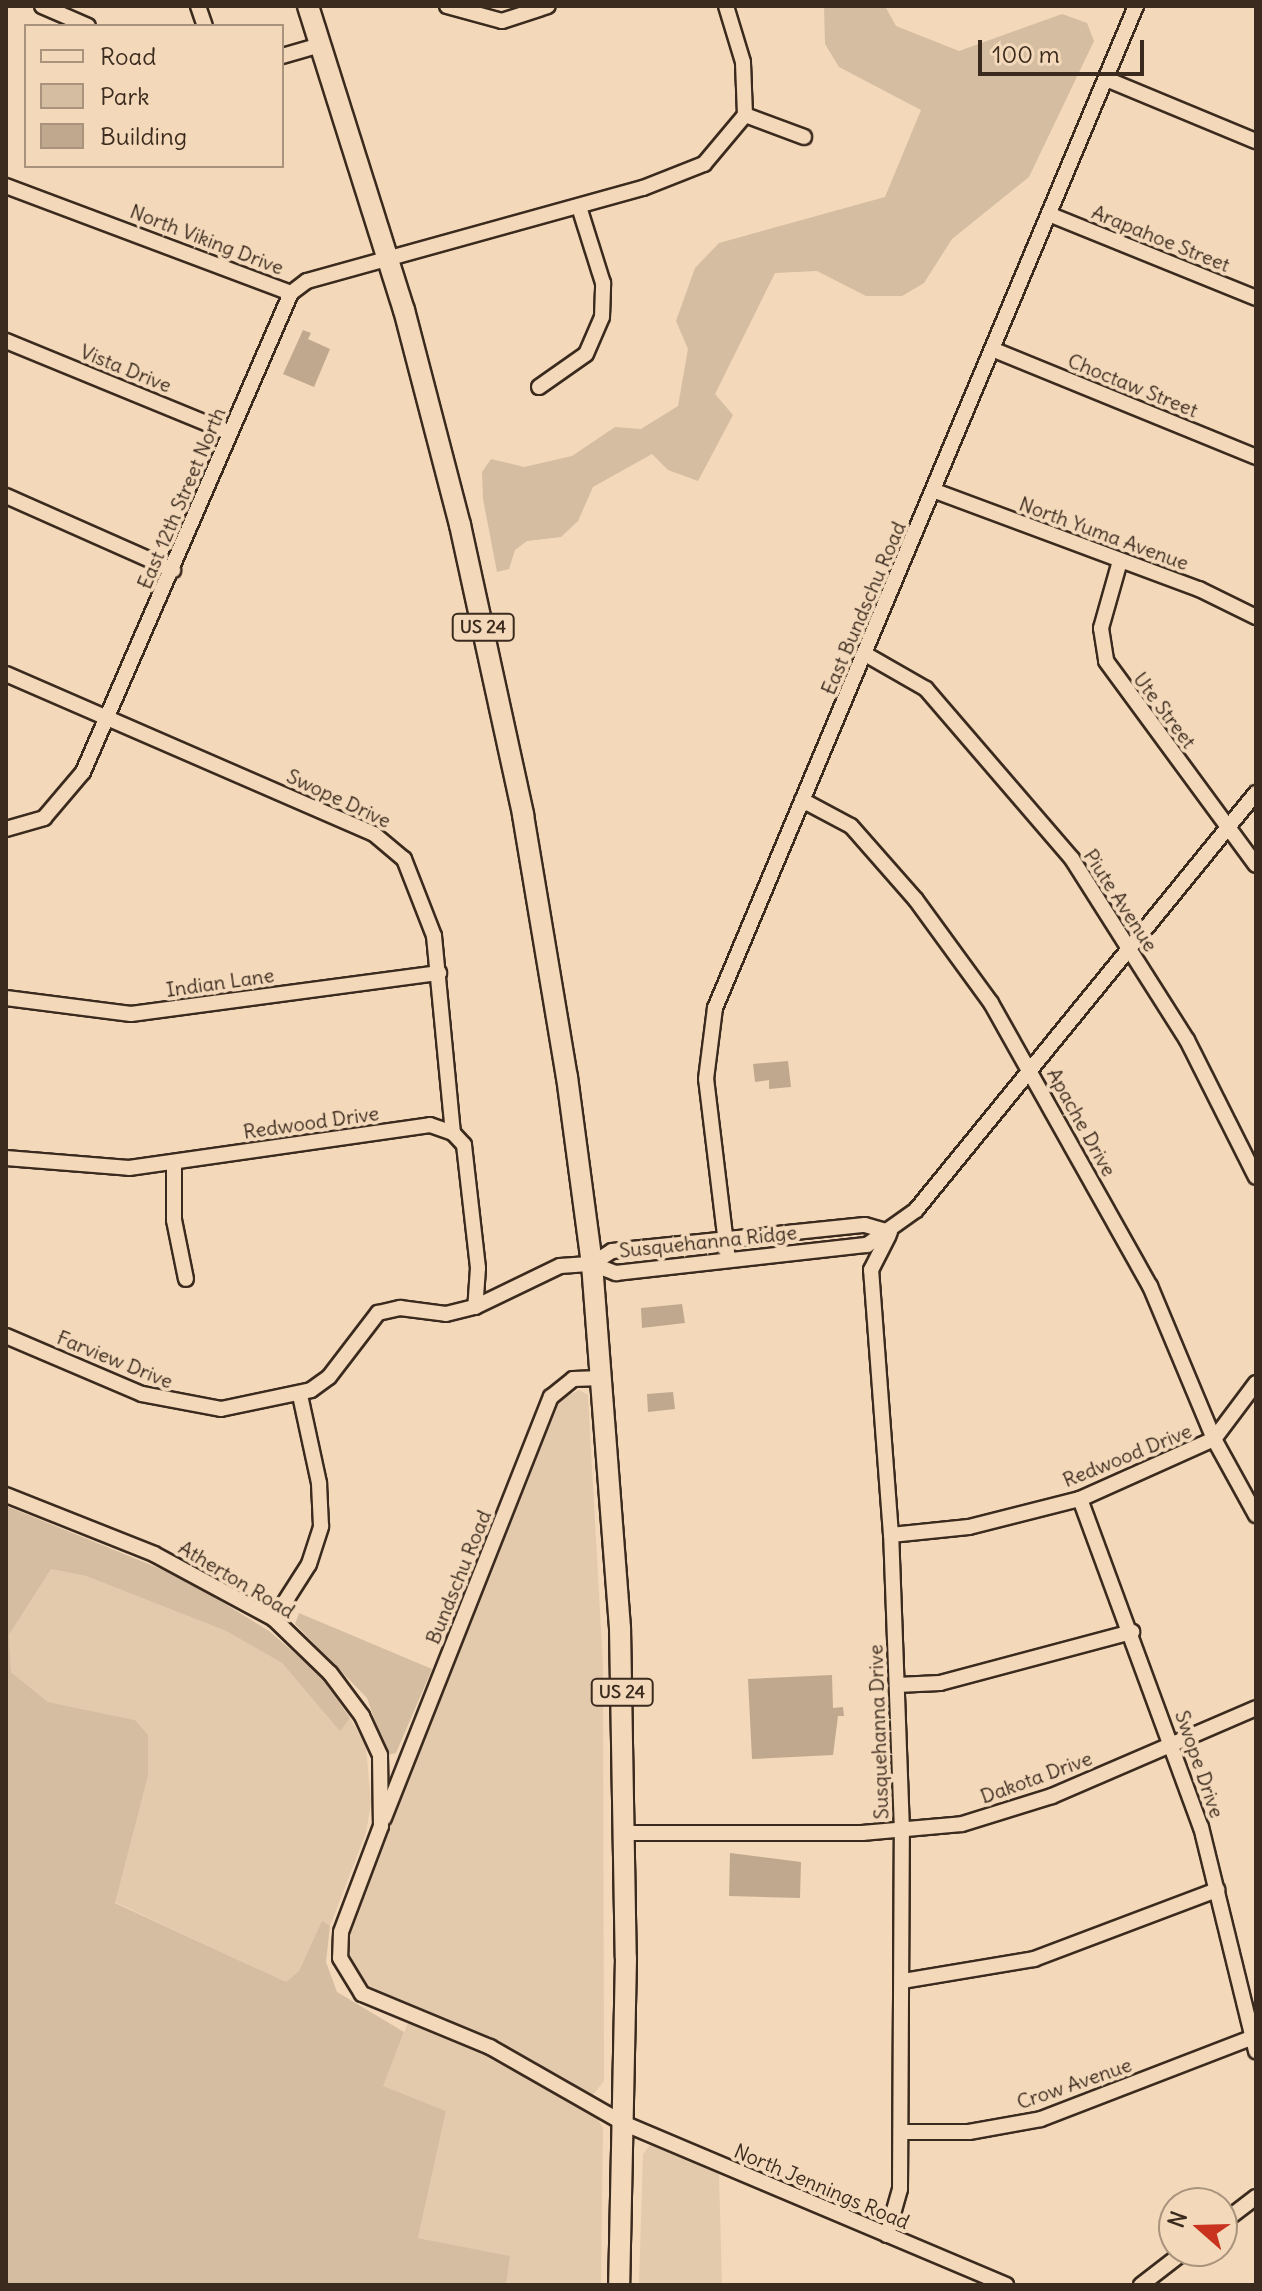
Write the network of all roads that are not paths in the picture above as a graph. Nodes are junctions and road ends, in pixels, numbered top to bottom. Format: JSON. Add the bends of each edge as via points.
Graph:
{"nodes":[{"id":1,"x":42,"y":6,"type":"edge"},
{"id":2,"x":308,"y":6,"type":"edge"},
{"id":3,"x":447,"y":6,"type":"edge"},
{"id":4,"x":548,"y":6,"type":"edge"},
{"id":5,"x":726,"y":6,"type":"edge"},
{"id":6,"x":1136,"y":6,"type":"edge"},
{"id":7,"x":83,"y":24,"type":"edge"},
{"id":8,"x":320,"y":45,"type":"junction"},
{"id":9,"x":284,"y":55,"type":"edge"},
{"id":10,"x":1106,"y":79,"type":"junction"},
{"id":11,"x":745,"y":115,"type":"junction"},
{"id":12,"x":804,"y":137,"type":"dead end"},
{"id":13,"x":1256,"y":141,"type":"edge"},
{"id":14,"x":6,"y":186,"type":"edge"},
{"id":15,"x":579,"y":207,"type":"junction"},
{"id":16,"x":1051,"y":215,"type":"junction"},
{"id":17,"x":388,"y":258,"type":"junction"},
{"id":18,"x":291,"y":293,"type":"junction"},
{"id":19,"x":1256,"y":298,"type":"edge"},
{"id":20,"x":6,"y":341,"type":"edge"},
{"id":21,"x":994,"y":350,"type":"junction"},
{"id":22,"x":539,"y":387,"type":"dead end"},
{"id":23,"x":230,"y":433,"type":"junction"},
{"id":24,"x":1256,"y":457,"type":"edge"},
{"id":25,"x":935,"y":491,"type":"junction"},
{"id":26,"x":6,"y":496,"type":"edge"},
{"id":27,"x":1120,"y":561,"type":"junction"},
{"id":28,"x":173,"y":570,"type":"junction"},
{"id":29,"x":1256,"y":617,"type":"edge"},
{"id":30,"x":865,"y":654,"type":"junction"},
{"id":31,"x":6,"y":674,"type":"edge"},
{"id":32,"x":110,"y":719,"type":"junction"},
{"id":33,"x":1256,"y":793,"type":"edge"},
{"id":34,"x":802,"y":800,"type":"junction"},
{"id":35,"x":1228,"y":826,"type":"junction"},
{"id":36,"x":6,"y":829,"type":"edge"},
{"id":37,"x":1256,"y":865,"type":"edge"},
{"id":38,"x":1127,"y":948,"type":"junction"},
{"id":39,"x":439,"y":973,"type":"junction"},
{"id":40,"x":6,"y":998,"type":"edge"},
{"id":41,"x":1029,"y":1069,"type":"junction"},
{"id":42,"x":453,"y":1133,"type":"junction"},
{"id":43,"x":6,"y":1158,"type":"edge"},
{"id":44,"x":174,"y":1162,"type":"junction"},
{"id":45,"x":1256,"y":1177,"type":"edge"},
{"id":46,"x":890,"y":1232,"type":"junction"},
{"id":47,"x":725,"y":1241,"type":"junction"},
{"id":48,"x":674,"y":1245,"type":"junction"},
{"id":49,"x":728,"y":1260,"type":"junction"},
{"id":50,"x":592,"y":1264,"type":"junction"},
{"id":51,"x":676,"y":1266,"type":"junction"},
{"id":52,"x":186,"y":1279,"type":"dead end"},
{"id":53,"x":475,"y":1307,"type":"junction"},
{"id":54,"x":6,"y":1336,"type":"edge"},
{"id":55,"x":602,"y":1378,"type":"junction"},
{"id":56,"x":1256,"y":1383,"type":"edge"},
{"id":57,"x":300,"y":1395,"type":"junction"},
{"id":58,"x":1214,"y":1439,"type":"junction"},
{"id":59,"x":6,"y":1495,"type":"edge"},
{"id":60,"x":1080,"y":1499,"type":"junction"},
{"id":61,"x":1256,"y":1515,"type":"edge"},
{"id":62,"x":891,"y":1535,"type":"junction"},
{"id":63,"x":274,"y":1619,"type":"junction"},
{"id":64,"x":1132,"y":1632,"type":"junction"},
{"id":65,"x":897,"y":1685,"type":"junction"},
{"id":66,"x":1256,"y":1708,"type":"edge"},
{"id":67,"x":1173,"y":1744,"type":"junction"},
{"id":68,"x":381,"y":1826,"type":"junction"},
{"id":69,"x":902,"y":1831,"type":"junction"},
{"id":70,"x":625,"y":1833,"type":"junction"},
{"id":71,"x":1217,"y":1890,"type":"junction"},
{"id":72,"x":903,"y":1981,"type":"junction"},
{"id":73,"x":1254,"y":2044,"type":"edge"},
{"id":74,"x":623,"y":2123,"type":"junction"},
{"id":75,"x":901,"y":2132,"type":"junction"},
{"id":76,"x":1256,"y":2197,"type":"edge"},
{"id":77,"x":1238,"y":2211,"type":"edge"},
{"id":78,"x":887,"y":2235,"type":"junction"},
{"id":79,"x":1164,"y":2267,"type":"edge"},
{"id":80,"x":982,"y":2280,"type":"edge"},
{"id":81,"x":619,"y":2285,"type":"edge"},
{"id":82,"x":1006,"y":2285,"type":"edge"},
{"id":83,"x":1141,"y":2285,"type":"edge"}],
"edges":[{"from":1,"to":7,"type":"street"},
{"from":2,"to":8,"type":"highway","number":"US 24"},
{"from":3,"to":4,"type":"street","via":[[502,21]]},
{"from":5,"to":11,"type":"street","via":[[743,62]]},
{"from":6,"to":10,"type":"street","name":"East Bundschu Road"},
{"from":8,"to":9,"type":"street"},
{"from":8,"to":17,"type":"highway","number":"US 24"},
{"from":10,"to":13,"type":"street"},
{"from":10,"to":16,"type":"street","name":"East Bundschu Road"},
{"from":11,"to":12,"type":"street"},
{"from":11,"to":15,"type":"street","name":"North Viking Drive","via":[[704,164]]},
{"from":14,"to":18,"type":"street","name":"North Viking Drive"},
{"from":15,"to":17,"type":"street","name":"North Viking Drive"},
{"from":15,"to":22,"type":"street","via":[[603,283],[602,317],[586,354]]},
{"from":16,"to":19,"type":"street","name":"Arapahoe Street"},
{"from":16,"to":21,"type":"street","name":"East Bundschu Road"},
{"from":17,"to":18,"type":"street","name":"North Viking Drive","via":[[307,281]]},
{"from":17,"to":50,"type":"highway","number":"US 24","via":[[460,525],[523,813]]},
{"from":18,"to":23,"type":"street","name":"East 12th Street North"},
{"from":20,"to":23,"type":"street","name":"Vista Drive"},
{"from":21,"to":24,"type":"street","name":"Choctaw Street"},
{"from":21,"to":25,"type":"street","name":"East Bundschu Road"},
{"from":23,"to":28,"type":"street","name":"East 12th Street North"},
{"from":25,"to":27,"type":"street","name":"North Yuma Avenue"},
{"from":25,"to":30,"type":"street","name":"East Bundschu Road"},
{"from":26,"to":28,"type":"street"},
{"from":27,"to":29,"type":"street","name":"North Yuma Avenue"},
{"from":27,"to":35,"type":"street","name":"Ute Street","via":[[1101,628],[1106,661]]},
{"from":28,"to":32,"type":"street","name":"East 12th Street North"},
{"from":30,"to":34,"type":"street","name":"East Bundschu Road"},
{"from":30,"to":38,"type":"street","name":"Piute Avenue","via":[[926,689],[1072,859]]},
{"from":31,"to":32,"type":"street","name":"Swope Drive"},
{"from":32,"to":36,"type":"street","name":"East 12th Street North","via":[[83,772],[54,809],[31,825]]},
{"from":32,"to":39,"type":"street","name":"Swope Drive","via":[[387,841],[422,897]]},
{"from":33,"to":35,"type":"street","name":"Susquehanna Ridge"},
{"from":34,"to":41,"type":"street","name":"Apache Drive","via":[[851,826],[916,900]]},
{"from":34,"to":47,"type":"street","name":"East Bundschu Road","via":[[708,1033],[706,1079]]},
{"from":35,"to":37,"type":"street","name":"Ute Street"},
{"from":35,"to":38,"type":"street","name":"Susquehanna Ridge"},
{"from":38,"to":41,"type":"street","name":"Susquehanna Ridge"},
{"from":38,"to":45,"type":"street","name":"Piute Avenue","via":[[1187,1040]]},
{"from":39,"to":40,"type":"street","name":"Indian Lane","via":[[131,1014]]},
{"from":39,"to":42,"type":"street","name":"Swope Drive"},
{"from":41,"to":46,"type":"street","name":"Susquehanna Ridge"},
{"from":41,"to":58,"type":"street","name":"Apache Drive","via":[[1150,1286]]},
{"from":42,"to":44,"type":"street","name":"Redwood Drive","via":[[430,1125]]},
{"from":42,"to":53,"type":"street","name":"Swope Drive","via":[[464,1145],[478,1268]]},
{"from":43,"to":44,"type":"street","name":"Redwood Drive","via":[[129,1168]]},
{"from":44,"to":52,"type":"street","via":[[174,1220]]},
{"from":46,"to":47,"type":"street","name":"Susquehanna Ridge","via":[[865,1225]]},
{"from":46,"to":49,"type":"street","name":"Susquehanna Ridge","via":[[867,1245]]},
{"from":46,"to":62,"type":"street","name":"Susquehanna Drive","via":[[871,1270]]},
{"from":47,"to":48,"type":"street","name":"Susquehanna Ridge"},
{"from":47,"to":49,"type":"street","name":"East Bundschu Road"},
{"from":48,"to":50,"type":"street","name":"Susquehanna Ridge","via":[[612,1251]]},
{"from":48,"to":51,"type":"street"},
{"from":49,"to":51,"type":"street","name":"Susquehanna Ridge"},
{"from":50,"to":51,"type":"street","name":"Susquehanna Ridge","via":[[616,1273]]},
{"from":50,"to":53,"type":"street","name":"Farview Drive","via":[[542,1271]]},
{"from":50,"to":55,"type":"highway","number":"US 24"},
{"from":53,"to":57,"type":"street","name":"Farview Drive","via":[[446,1314],[400,1308],[378,1313],[329,1377]]},
{"from":54,"to":57,"type":"street","name":"Farview Drive","via":[[177,1405],[221,1409]]},
{"from":55,"to":68,"type":"street","name":"Bundschu Road","via":[[573,1379],[551,1397]]},
{"from":55,"to":70,"type":"highway","number":"US 24","via":[[620,1628]]},
{"from":56,"to":58,"type":"street","name":"Redwood Drive"},
{"from":57,"to":63,"type":"street","via":[[316,1462],[321,1526],[309,1564]]},
{"from":58,"to":60,"type":"street","name":"Redwood Drive"},
{"from":58,"to":61,"type":"street","name":"Apache Drive"},
{"from":59,"to":63,"type":"street","name":"Atherton Road","via":[[154,1554]]},
{"from":60,"to":62,"type":"street","name":"Redwood Drive","via":[[969,1527]]},
{"from":60,"to":64,"type":"street","name":"Swope Drive"},
{"from":62,"to":65,"type":"street","name":"Susquehanna Drive"},
{"from":63,"to":68,"type":"street","name":"Atherton Road","via":[[330,1673],[374,1737]]},
{"from":64,"to":65,"type":"street","via":[[940,1683]]},
{"from":64,"to":67,"type":"street","name":"Swope Drive"},
{"from":65,"to":69,"type":"street","name":"Susquehanna Drive"},
{"from":66,"to":67,"type":"street","name":"Dakota Drive"},
{"from":67,"to":69,"type":"street","name":"Dakota Drive","via":[[1014,1810]]},
{"from":67,"to":71,"type":"street","name":"Swope Drive"},
{"from":68,"to":74,"type":"street","name":"Atherton Road","via":[[341,1932],[340,1958],[351,1983],[362,1994],[490,2047]]},
{"from":69,"to":70,"type":"street","name":"Dakota Drive"},
{"from":69,"to":72,"type":"street","name":"Susquehanna Drive"},
{"from":70,"to":74,"type":"highway","number":"US 24"},
{"from":71,"to":72,"type":"street","via":[[1034,1959]]},
{"from":71,"to":73,"type":"street","name":"Swope Drive"},
{"from":72,"to":75,"type":"street","name":"Susquehanna Drive"},
{"from":73,"to":75,"type":"street","name":"Crow Avenue","via":[[1041,2119],[969,2132]]},
{"from":74,"to":78,"type":"street","name":"North Jennings Road"},
{"from":74,"to":81,"type":"highway","number":"US 24"},
{"from":75,"to":78,"type":"street","name":"Susquehanna Drive","via":[[900,2189]]},
{"from":76,"to":77,"type":"street"},
{"from":78,"to":80,"type":"street","name":"North Jennings Road"},
{"from":79,"to":83,"type":"street"},
{"from":80,"to":82,"type":"street","name":"North Jennings Road"}]}
